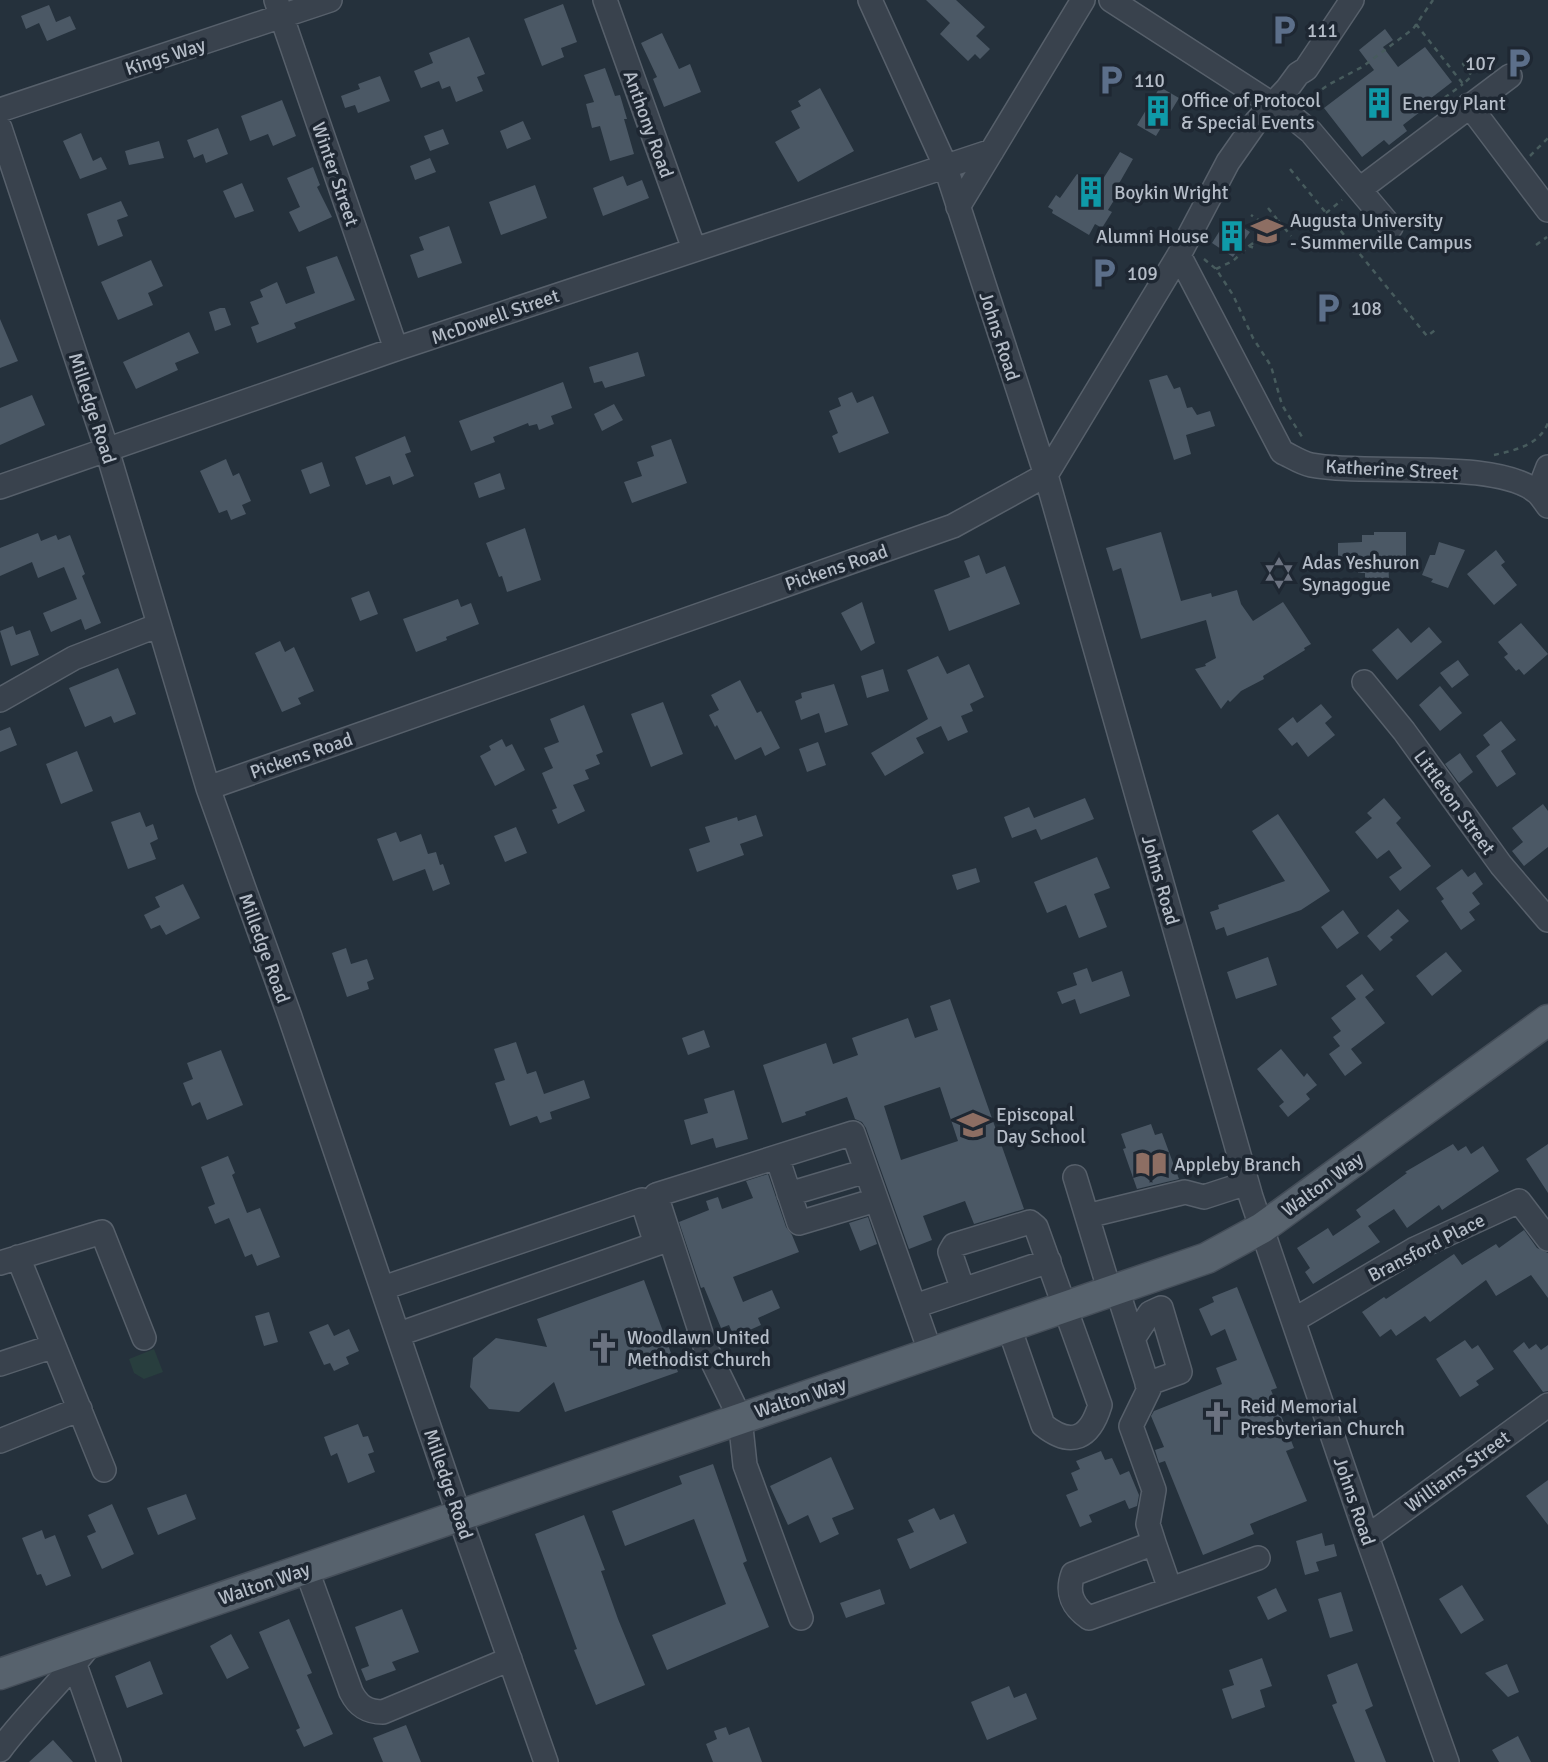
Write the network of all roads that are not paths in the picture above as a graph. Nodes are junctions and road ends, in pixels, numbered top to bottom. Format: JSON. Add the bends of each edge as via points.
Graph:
{"nodes":[{"id":1,"x":330,"y":0,"type":"edge"},
{"id":2,"x":605,"y":0,"type":"edge"},
{"id":3,"x":870,"y":0,"type":"edge"},
{"id":4,"x":1083,"y":0,"type":"edge"},
{"id":5,"x":1111,"y":0,"type":"edge"},
{"id":6,"x":1352,"y":0,"type":"edge"},
{"id":7,"x":279,"y":9,"type":"edge"},
{"id":8,"x":1510,"y":76,"type":"dead end"},
{"id":9,"x":1466,"y":94,"type":"junction"},
{"id":10,"x":1273,"y":105,"type":"junction"},
{"id":11,"x":0,"y":110,"type":"edge"},
{"id":12,"x":0,"y":128,"type":"edge"},
{"id":13,"x":992,"y":151,"type":"junction"},
{"id":14,"x":945,"y":165,"type":"junction"},
{"id":15,"x":1360,"y":189,"type":"junction"},
{"id":16,"x":958,"y":207,"type":"junction"},
{"id":17,"x":1545,"y":220,"type":"edge"},
{"id":18,"x":1391,"y":226,"type":"dead end"},
{"id":19,"x":694,"y":249,"type":"junction"},
{"id":20,"x":1190,"y":255,"type":"junction"},
{"id":21,"x":396,"y":349,"type":"junction"},
{"id":22,"x":107,"y":450,"type":"junction"},
{"id":23,"x":1548,"y":467,"type":"edge"},
{"id":24,"x":1046,"y":475,"type":"junction"},
{"id":25,"x":0,"y":487,"type":"edge"},
{"id":26,"x":1543,"y":499,"type":"edge"},
{"id":27,"x":159,"y":625,"type":"junction"},
{"id":28,"x":1364,"y":682,"type":"dead end"},
{"id":29,"x":0,"y":700,"type":"edge"},
{"id":30,"x":208,"y":788,"type":"junction"},
{"id":31,"x":1548,"y":920,"type":"edge"},
{"id":32,"x":1548,"y":1020,"type":"edge"},
{"id":33,"x":777,"y":1157,"type":"junction"},
{"id":34,"x":866,"y":1171,"type":"junction"},
{"id":35,"x":1075,"y":1177,"type":"dead end"},
{"id":36,"x":1247,"y":1183,"type":"junction"},
{"id":37,"x":789,"y":1194,"type":"junction"},
{"id":38,"x":649,"y":1197,"type":"junction"},
{"id":39,"x":876,"y":1200,"type":"junction"},
{"id":40,"x":1087,"y":1216,"type":"junction"},
{"id":41,"x":1262,"y":1228,"type":"junction"},
{"id":42,"x":1548,"y":1239,"type":"edge"},
{"id":43,"x":9,"y":1260,"type":"edge"},
{"id":44,"x":1049,"y":1261,"type":"junction"},
{"id":45,"x":383,"y":1288,"type":"junction"},
{"id":46,"x":962,"y":1290,"type":"junction"},
{"id":47,"x":1114,"y":1291,"type":"junction"},
{"id":48,"x":915,"y":1306,"type":"junction"},
{"id":49,"x":1066,"y":1307,"type":"junction"},
{"id":50,"x":1294,"y":1320,"type":"junction"},
{"id":51,"x":1009,"y":1326,"type":"junction"},
{"id":52,"x":399,"y":1334,"type":"junction"},
{"id":53,"x":144,"y":1338,"type":"dead end"},
{"id":54,"x":1133,"y":1339,"type":"junction"},
{"id":55,"x":54,"y":1346,"type":"junction"},
{"id":56,"x":930,"y":1354,"type":"junction"},
{"id":57,"x":0,"y":1364,"type":"edge"},
{"id":58,"x":1147,"y":1384,"type":"junction"},
{"id":59,"x":1548,"y":1405,"type":"edge"},
{"id":60,"x":80,"y":1409,"type":"junction"},
{"id":61,"x":740,"y":1418,"type":"junction"},
{"id":62,"x":0,"y":1441,"type":"edge"},
{"id":63,"x":104,"y":1470,"type":"dead end"},
{"id":64,"x":459,"y":1515,"type":"junction"},
{"id":65,"x":1367,"y":1537,"type":"junction"},
{"id":66,"x":1154,"y":1543,"type":"junction"},
{"id":67,"x":1258,"y":1558,"type":"dead end"},
{"id":68,"x":306,"y":1568,"type":"junction"},
{"id":69,"x":1170,"y":1589,"type":"junction"},
{"id":70,"x":801,"y":1618,"type":"dead end"},
{"id":71,"x":83,"y":1654,"type":"junction"},
{"id":72,"x":510,"y":1659,"type":"junction"},
{"id":73,"x":0,"y":1674,"type":"edge"},
{"id":74,"x":0,"y":1750,"type":"edge"},
{"id":75,"x":108,"y":1762,"type":"edge"},
{"id":76,"x":546,"y":1762,"type":"edge"},
{"id":77,"x":1447,"y":1762,"type":"edge"}],
"edges":[{"from":1,"to":7,"type":"street","name":"Kings Way"},
{"from":2,"to":19,"type":"street","name":"Anthony Road"},
{"from":3,"to":14,"type":"street","name":"Johns Road"},
{"from":4,"to":13,"type":"street"},
{"from":5,"to":10,"type":"street"},
{"from":6,"to":10,"type":"street","via":[[1306,69]]},
{"from":7,"to":11,"type":"street","name":"Kings Way"},
{"from":7,"to":21,"type":"street","name":"Winter Street"},
{"from":8,"to":9,"type":"street"},
{"from":9,"to":15,"type":"street"},
{"from":9,"to":17,"type":"street"},
{"from":10,"to":15,"type":"street","via":[[1311,132]]},
{"from":10,"to":20,"type":"street","via":[[1228,162]]},
{"from":12,"to":22,"type":"street","name":"Milledge Road"},
{"from":13,"to":14,"type":"street","name":"McDowell Street"},
{"from":13,"to":16,"type":"street"},
{"from":14,"to":16,"type":"street","name":"Johns Road"},
{"from":14,"to":19,"type":"street","name":"McDowell Street"},
{"from":15,"to":18,"type":"street"},
{"from":16,"to":24,"type":"street","name":"Johns Road"},
{"from":19,"to":21,"type":"street","name":"McDowell Street"},
{"from":20,"to":24,"type":"street"},
{"from":20,"to":26,"type":"street","name":"Katherine Street","via":[[1282,452],[1308,464],[1341,468],[1492,475],[1527,486]]},
{"from":21,"to":22,"type":"street","name":"McDowell Street"},
{"from":22,"to":25,"type":"street","name":"McDowell Street"},
{"from":22,"to":27,"type":"street","name":"Milledge Road"},
{"from":23,"to":26,"type":"street"},
{"from":24,"to":30,"type":"street","name":"Pickens Road","via":[[953,526]]},
{"from":24,"to":36,"type":"street","name":"Johns Road"},
{"from":27,"to":29,"type":"street","via":[[74,658]]},
{"from":27,"to":30,"type":"street","name":"Milledge Road"},
{"from":28,"to":31,"type":"street","name":"Littleton Street","via":[[1501,865]]},
{"from":30,"to":45,"type":"street","name":"Milledge Road"},
{"from":32,"to":41,"type":"main road","name":"Walton Way"},
{"from":33,"to":34,"type":"street","via":[[853,1133]]},
{"from":33,"to":37,"type":"street"},
{"from":33,"to":38,"type":"street"},
{"from":34,"to":37,"type":"street"},
{"from":34,"to":39,"type":"street"},
{"from":35,"to":40,"type":"street"},
{"from":36,"to":40,"type":"street","via":[[1204,1197],[1185,1192]]},
{"from":36,"to":41,"type":"street","name":"Johns Road"},
{"from":37,"to":39,"type":"street","via":[[799,1223]]},
{"from":38,"to":45,"type":"street"},
{"from":38,"to":52,"type":"street","via":[[656,1244]]},
{"from":38,"to":61,"type":"street","via":[[705,1346]]},
{"from":39,"to":48,"type":"street"},
{"from":40,"to":47,"type":"street"},
{"from":41,"to":47,"type":"main road","name":"Walton Way","via":[[1207,1258]]},
{"from":41,"to":50,"type":"street","name":"Johns Road"},
{"from":42,"to":50,"type":"street","name":"Bransford Place","via":[[1519,1201],[1415,1249]]},
{"from":43,"to":53,"type":"street","via":[[102,1232]]},
{"from":43,"to":55,"type":"street"},
{"from":44,"to":46,"type":"street"},
{"from":44,"to":46,"type":"street","via":[[1030,1222],[954,1245],[950,1252]]},
{"from":44,"to":49,"type":"street"},
{"from":45,"to":52,"type":"street","name":"Milledge Road"},
{"from":46,"to":48,"type":"street"},
{"from":47,"to":49,"type":"main road","name":"Walton Way"},
{"from":47,"to":54,"type":"street"},
{"from":48,"to":56,"type":"street"},
{"from":49,"to":51,"type":"main road","name":"Walton Way"},
{"from":49,"to":51,"type":"street","via":[[1100,1405],[1094,1424],[1083,1434],[1070,1438],[1043,1425]]},
{"from":50,"to":65,"type":"street","name":"Johns Road"},
{"from":51,"to":56,"type":"main road","name":"Walton Way"},
{"from":52,"to":64,"type":"street","name":"Milledge Road"},
{"from":54,"to":58,"type":"street"},
{"from":54,"to":58,"type":"street","via":[[1150,1313],[1161,1308],[1180,1372]]},
{"from":55,"to":57,"type":"street"},
{"from":55,"to":60,"type":"street"},
{"from":56,"to":61,"type":"main road","name":"Walton Way"},
{"from":58,"to":66,"type":"street","via":[[1149,1390],[1131,1426],[1154,1490],[1148,1524]]},
{"from":59,"to":65,"type":"street","name":"Williams Street"},
{"from":60,"to":62,"type":"street"},
{"from":60,"to":63,"type":"street"},
{"from":61,"to":64,"type":"main road","name":"Walton Way"},
{"from":61,"to":70,"type":"street","via":[[745,1465]]},
{"from":64,"to":68,"type":"main road","name":"Walton Way"},
{"from":64,"to":72,"type":"street","name":"Milledge Road"},
{"from":65,"to":77,"type":"street","name":"Johns Road"},
{"from":66,"to":69,"type":"street"},
{"from":66,"to":69,"type":"street","via":[[1073,1574],[1068,1588],[1076,1610],[1089,1618]]},
{"from":67,"to":69,"type":"street"},
{"from":68,"to":71,"type":"main road","name":"Walton Way"},
{"from":68,"to":72,"type":"street","via":[[351,1692],[364,1708],[383,1712]]},
{"from":71,"to":73,"type":"main road","name":"Walton Way"},
{"from":71,"to":74,"type":"street"},
{"from":71,"to":75,"type":"street"},
{"from":72,"to":76,"type":"street","name":"Milledge Road"}]}
